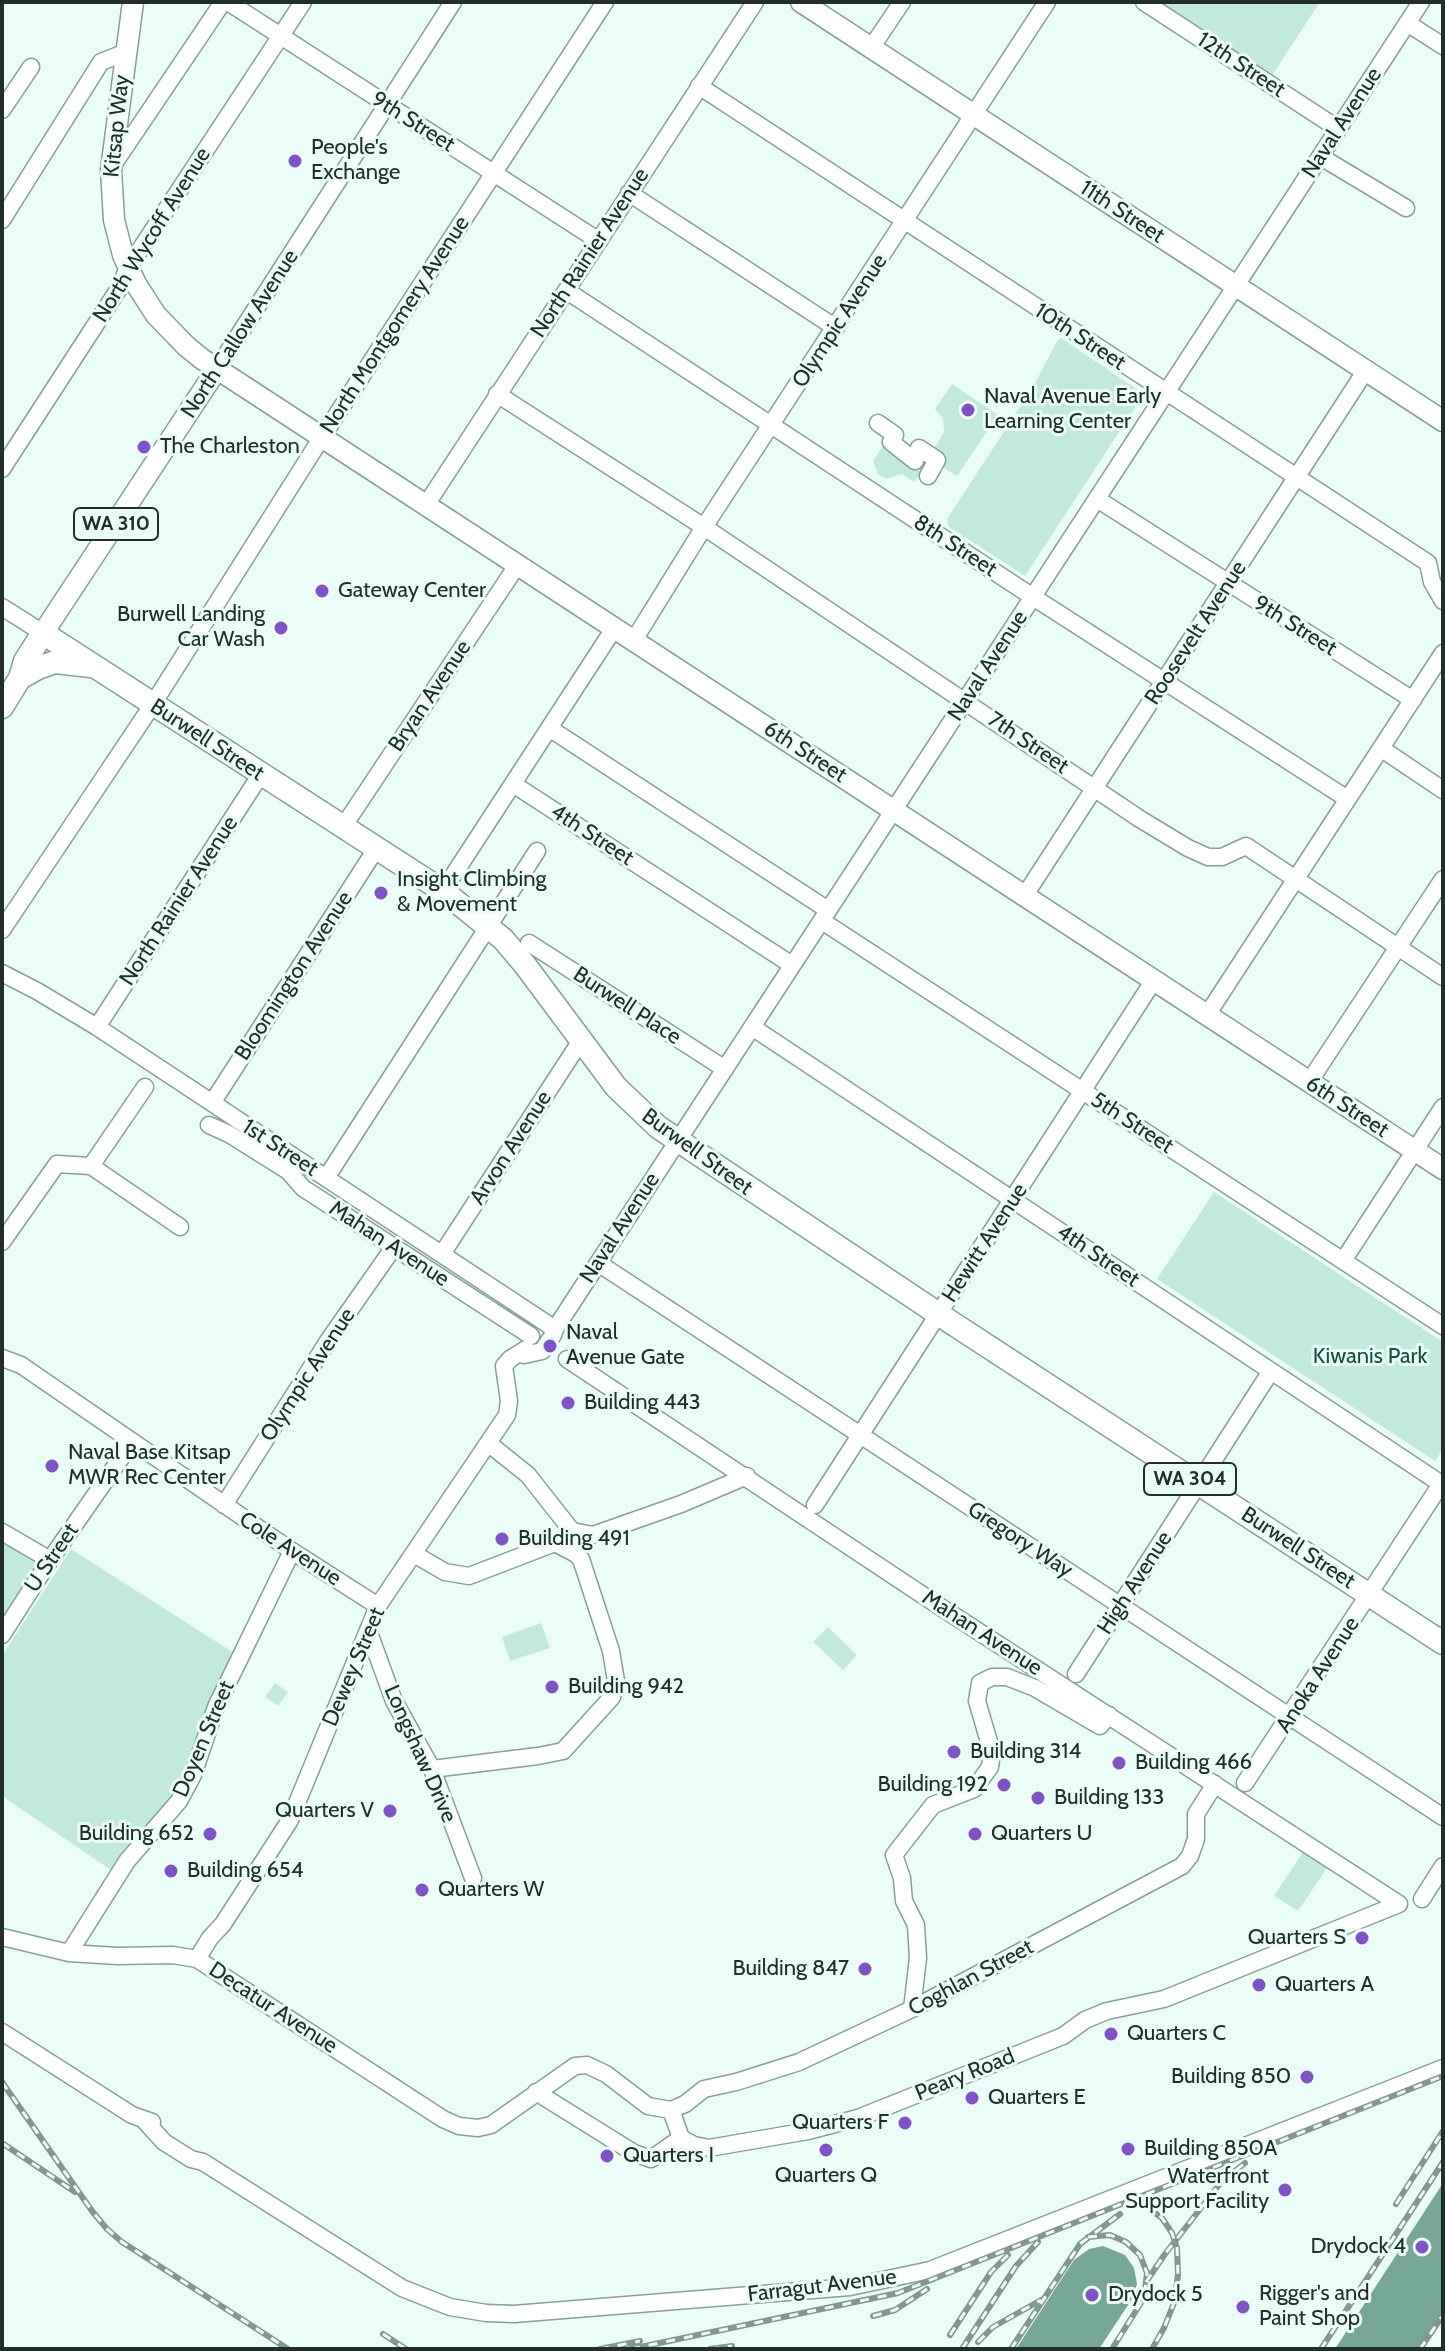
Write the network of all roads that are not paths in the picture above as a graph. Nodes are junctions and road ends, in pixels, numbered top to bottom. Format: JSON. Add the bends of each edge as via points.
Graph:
{"nodes":[{"id":1,"x":133,"y":2,"type":"edge"},
{"id":2,"x":225,"y":2,"type":"edge"},
{"id":3,"x":303,"y":2,"type":"edge"},
{"id":4,"x":453,"y":2,"type":"edge"},
{"id":5,"x":605,"y":2,"type":"edge"},
{"id":6,"x":755,"y":2,"type":"edge"},
{"id":7,"x":801,"y":2,"type":"edge"},
{"id":8,"x":902,"y":2,"type":"edge"},
{"id":9,"x":1047,"y":2,"type":"edge"},
{"id":10,"x":1144,"y":2,"type":"edge"},
{"id":11,"x":1421,"y":2,"type":"edge"},
{"id":12,"x":1407,"y":23,"type":"junction"},
{"id":13,"x":279,"y":37,"type":"junction"},
{"id":14,"x":1443,"y":46,"type":"edge"},
{"id":15,"x":871,"y":48,"type":"junction"},
{"id":16,"x":124,"y":53,"type":"junction"},
{"id":17,"x":31,"y":67,"type":"dead end"},
{"id":18,"x":699,"y":86,"type":"junction"},
{"id":19,"x":387,"y":105,"type":"junction"},
{"id":20,"x":2,"y":110,"type":"edge"},
{"id":21,"x":974,"y":114,"type":"junction"},
{"id":22,"x":1337,"y":128,"type":"junction"},
{"id":23,"x":1321,"y":157,"type":"junction"},
{"id":24,"x":111,"y":170,"type":"junction"},
{"id":25,"x":494,"y":172,"type":"junction"},
{"id":26,"x":629,"y":193,"type":"junction"},
{"id":27,"x":1406,"y":208,"type":"dead end"},
{"id":28,"x":2,"y":220,"type":"edge"},
{"id":29,"x":904,"y":222,"type":"junction"},
{"id":30,"x":599,"y":241,"type":"junction"},
{"id":31,"x":128,"y":268,"type":"junction"},
{"id":32,"x":1235,"y":286,"type":"junction"},
{"id":33,"x":567,"y":291,"type":"junction"},
{"id":34,"x":836,"y":328,"type":"junction"},
{"id":35,"x":169,"y":331,"type":"joint"},
{"id":36,"x":217,"y":369,"type":"junction"},
{"id":37,"x":1366,"y":370,"type":"junction"},
{"id":38,"x":1166,"y":393,"type":"junction"},
{"id":39,"x":497,"y":394,"type":"junction"},
{"id":40,"x":1443,"y":421,"type":"edge"},
{"id":41,"x":878,"y":423,"type":"dead end"},
{"id":42,"x":772,"y":426,"type":"junction"},
{"id":43,"x":322,"y":437,"type":"junction"},
{"id":44,"x":2,"y":469,"type":"edge"},
{"id":45,"x":928,"y":476,"type":"dead end"},
{"id":46,"x":1296,"y":478,"type":"junction"},
{"id":47,"x":1097,"y":499,"type":"junction"},
{"id":48,"x":426,"y":505,"type":"junction"},
{"id":49,"x":704,"y":527,"type":"junction"},
{"id":50,"x":518,"y":564,"type":"junction"},
{"id":51,"x":1228,"y":584,"type":"junction"},
{"id":52,"x":1033,"y":597,"type":"junction"},
{"id":53,"x":1443,"y":601,"type":"edge"},
{"id":54,"x":2,"y":607,"type":"edge"},
{"id":55,"x":615,"y":627,"type":"junction"},
{"id":56,"x":43,"y":633,"type":"junction"},
{"id":57,"x":634,"y":640,"type":"junction"},
{"id":58,"x":1443,"y":653,"type":"edge"},
{"id":59,"x":96,"y":667,"type":"junction"},
{"id":60,"x":20,"y":678,"type":"junction"},
{"id":61,"x":1165,"y":682,"type":"junction"},
{"id":62,"x":1413,"y":700,"type":"junction"},
{"id":63,"x":965,"y":701,"type":"junction"},
{"id":64,"x":153,"y":704,"type":"junction"},
{"id":65,"x":2,"y":707,"type":"edge"},
{"id":66,"x":549,"y":728,"type":"junction"},
{"id":67,"x":1382,"y":749,"type":"junction"},
{"id":68,"x":261,"y":774,"type":"junction"},
{"id":69,"x":513,"y":784,"type":"junction"},
{"id":70,"x":1095,"y":790,"type":"junction"},
{"id":71,"x":1443,"y":790,"type":"edge"},
{"id":72,"x":1346,"y":798,"type":"junction"},
{"id":73,"x":894,"y":810,"type":"junction"},
{"id":74,"x":343,"y":827,"type":"junction"},
{"id":75,"x":376,"y":849,"type":"junction"},
{"id":76,"x":537,"y":851,"type":"dead end"},
{"id":77,"x":1295,"y":878,"type":"junction"},
{"id":78,"x":1443,"y":879,"type":"edge"},
{"id":79,"x":443,"y":891,"type":"junction"},
{"id":80,"x":1025,"y":895,"type":"junction"},
{"id":81,"x":825,"y":916,"type":"junction"},
{"id":82,"x":489,"y":925,"type":"junction"},
{"id":83,"x":2,"y":930,"type":"edge"},
{"id":84,"x":529,"y":943,"type":"dead end"},
{"id":85,"x":1398,"y":948,"type":"junction"},
{"id":86,"x":792,"y":965,"type":"junction"},
{"id":87,"x":2,"y":973,"type":"edge"},
{"id":88,"x":1443,"y":977,"type":"edge"},
{"id":89,"x":1154,"y":980,"type":"junction"},
{"id":90,"x":1207,"y":1015,"type":"junction"},
{"id":91,"x":97,"y":1027,"type":"junction"},
{"id":92,"x":752,"y":1027,"type":"junction"},
{"id":93,"x":580,"y":1042,"type":"junction"},
{"id":94,"x":725,"y":1069,"type":"junction"},
{"id":95,"x":1309,"y":1082,"type":"junction"},
{"id":96,"x":145,"y":1087,"type":"dead end"},
{"id":97,"x":1083,"y":1091,"type":"junction"},
{"id":98,"x":212,"y":1103,"type":"junction"},
{"id":99,"x":1443,"y":1107,"type":"edge"},
{"id":100,"x":209,"y":1125,"type":"dead end"},
{"id":101,"x":677,"y":1141,"type":"junction"},
{"id":102,"x":1415,"y":1151,"type":"junction"},
{"id":103,"x":91,"y":1166,"type":"junction"},
{"id":104,"x":1443,"y":1169,"type":"edge"},
{"id":105,"x":326,"y":1178,"type":"junction"},
{"id":106,"x":1012,"y":1200,"type":"junction"},
{"id":107,"x":8,"y":1220,"type":"edge"},
{"id":108,"x":180,"y":1227,"type":"dead end"},
{"id":109,"x":2,"y":1242,"type":"edge"},
{"id":110,"x":394,"y":1247,"type":"junction"},
{"id":111,"x":442,"y":1254,"type":"junction"},
{"id":112,"x":1343,"y":1261,"type":"junction"},
{"id":113,"x":598,"y":1263,"type":"junction"},
{"id":114,"x":938,"y":1314,"type":"junction"},
{"id":115,"x":1443,"y":1326,"type":"edge"},
{"id":116,"x":548,"y":1334,"type":"junction"},
{"id":117,"x":2,"y":1358,"type":"edge"},
{"id":118,"x":567,"y":1359,"type":"dead end"},
{"id":119,"x":1271,"y":1371,"type":"junction"},
{"id":120,"x":505,"y":1378,"type":"junction"},
{"id":121,"x":859,"y":1436,"type":"junction"},
{"id":122,"x":132,"y":1442,"type":"junction"},
{"id":123,"x":488,"y":1443,"type":"junction"},
{"id":124,"x":747,"y":1476,"type":"junction"},
{"id":125,"x":1199,"y":1485,"type":"junction"},
{"id":126,"x":1442,"y":1485,"type":"edge"},
{"id":127,"x":224,"y":1505,"type":"junction"},
{"id":128,"x":815,"y":1505,"type":"dead end"},
{"id":129,"x":2,"y":1532,"type":"edge"},
{"id":130,"x":292,"y":1551,"type":"junction"},
{"id":131,"x":414,"y":1554,"type":"junction"},
{"id":132,"x":50,"y":1560,"type":"junction"},
{"id":133,"x":1370,"y":1594,"type":"junction"},
{"id":134,"x":1120,"y":1604,"type":"junction"},
{"id":135,"x":378,"y":1606,"type":"junction"},
{"id":136,"x":368,"y":1630,"type":"junction"},
{"id":137,"x":2,"y":1635,"type":"edge"},
{"id":138,"x":1443,"y":1643,"type":"edge"},
{"id":139,"x":1076,"y":1674,"type":"dead end"},
{"id":140,"x":1109,"y":1715,"type":"junction"},
{"id":141,"x":1290,"y":1719,"type":"junction"},
{"id":142,"x":432,"y":1769,"type":"junction"},
{"id":143,"x":1245,"y":1783,"type":"dead end"},
{"id":144,"x":1215,"y":1784,"type":"junction"},
{"id":145,"x":1443,"y":1817,"type":"edge"},
{"id":146,"x":1443,"y":1866,"type":"edge"},
{"id":147,"x":473,"y":1878,"type":"dead end"},
{"id":148,"x":1422,"y":1899,"type":"dead end"},
{"id":149,"x":1399,"y":1904,"type":"joint"},
{"id":150,"x":2,"y":1937,"type":"edge"},
{"id":151,"x":69,"y":1953,"type":"junction"},
{"id":152,"x":197,"y":1959,"type":"junction"},
{"id":153,"x":912,"y":2009,"type":"junction"},
{"id":154,"x":2,"y":2032,"type":"edge"},
{"id":155,"x":1443,"y":2068,"type":"edge"},
{"id":156,"x":536,"y":2092,"type":"junction"},
{"id":157,"x":671,"y":2110,"type":"junction"},
{"id":158,"x":681,"y":2138,"type":"junction"}],
"edges":[{"from":1,"to":16,"type":"main road","name":"Kitsap Way"},
{"from":2,"to":13,"type":"street","name":"9th Street"},
{"from":2,"to":24,"type":"street"},
{"from":3,"to":13,"type":"street","name":"North Wycoff Avenue"},
{"from":4,"to":19,"type":"street","name":"North Callow Avenue"},
{"from":5,"to":25,"type":"street","name":"North Montgomery Avenue"},
{"from":6,"to":18,"type":"street","name":"North Rainier Avenue"},
{"from":7,"to":15,"type":"main road","name":"11th Street"},
{"from":8,"to":15,"type":"street"},
{"from":9,"to":21,"type":"street","name":"Olympic Avenue"},
{"from":10,"to":22,"type":"street","name":"12th Street"},
{"from":11,"to":12,"type":"street","name":"Naval Avenue"},
{"from":12,"to":14,"type":"street"},
{"from":12,"to":22,"type":"street","name":"Naval Avenue"},
{"from":13,"to":19,"type":"street","name":"9th Street"},
{"from":13,"to":31,"type":"street","name":"North Wycoff Avenue"},
{"from":15,"to":21,"type":"main road","name":"11th Street"},
{"from":16,"to":24,"type":"main road","name":"Kitsap Way"},
{"from":16,"to":28,"type":"street","via":[[101,62]]},
{"from":17,"to":20,"type":"street"},
{"from":18,"to":26,"type":"street","name":"North Rainier Avenue"},
{"from":18,"to":29,"type":"street","name":"10th Street"},
{"from":19,"to":25,"type":"street","name":"9th Street"},
{"from":19,"to":36,"type":"street","name":"North Callow Avenue"},
{"from":21,"to":29,"type":"street","name":"Olympic Avenue"},
{"from":21,"to":32,"type":"main road","name":"11th Street"},
{"from":22,"to":23,"type":"street","name":"Naval Avenue"},
{"from":23,"to":27,"type":"street"},
{"from":23,"to":32,"type":"street","name":"Naval Avenue"},
{"from":24,"to":31,"type":"main road","name":"Kitsap Way","via":[[114,220]]},
{"from":25,"to":30,"type":"street","name":"9th Street"},
{"from":25,"to":43,"type":"street","name":"North Montgomery Avenue"},
{"from":26,"to":30,"type":"street","name":"North Rainier Avenue"},
{"from":26,"to":34,"type":"street"},
{"from":29,"to":34,"type":"street","name":"Olympic Avenue"},
{"from":29,"to":38,"type":"street","name":"10th Street"},
{"from":30,"to":33,"type":"street","name":"North Rainier Avenue"},
{"from":31,"to":35,"type":"main road","name":"Kitsap Way"},
{"from":31,"to":44,"type":"street","name":"North Wycoff Avenue"},
{"from":32,"to":37,"type":"main road","name":"11th Street"},
{"from":32,"to":38,"type":"street","name":"Naval Avenue"},
{"from":33,"to":39,"type":"street","name":"North Rainier Avenue"},
{"from":33,"to":42,"type":"street","name":"8th Street"},
{"from":34,"to":42,"type":"street","name":"Olympic Avenue"},
{"from":35,"to":36,"type":"main road","name":"6th Street"},
{"from":36,"to":43,"type":"main road","name":"6th Street"},
{"from":36,"to":56,"type":"main road","name":"North Callow Avenue","number":"WA 310"},
{"from":37,"to":40,"type":"main road","name":"11th Street"},
{"from":37,"to":46,"type":"street","name":"Roosevelt Avenue"},
{"from":38,"to":46,"type":"street","name":"10th Street"},
{"from":38,"to":47,"type":"street","name":"Naval Avenue"},
{"from":39,"to":48,"type":"street","name":"North Rainier Avenue"},
{"from":39,"to":49,"type":"street","name":"7th Street"},
{"from":41,"to":45,"type":"street","via":[[915,457],[919,448],[937,460]]},
{"from":42,"to":49,"type":"street","name":"Olympic Avenue"},
{"from":42,"to":52,"type":"street","name":"8th Street"},
{"from":43,"to":48,"type":"main road","name":"6th Street"},
{"from":43,"to":64,"type":"street","name":"North Montgomery Avenue"},
{"from":46,"to":51,"type":"street","name":"Roosevelt Avenue"},
{"from":46,"to":53,"type":"street","name":"10th Street","via":[[1428,563]]},
{"from":47,"to":51,"type":"street","name":"9th Street"},
{"from":47,"to":52,"type":"street","name":"Naval Avenue"},
{"from":48,"to":50,"type":"main road","name":"6th Street"},
{"from":49,"to":57,"type":"street","name":"Olympic Avenue"},
{"from":49,"to":63,"type":"street","name":"7th Street"},
{"from":50,"to":55,"type":"main road","name":"6th Street"},
{"from":50,"to":74,"type":"street","name":"Bryan Avenue"},
{"from":51,"to":61,"type":"street","name":"Roosevelt Avenue"},
{"from":51,"to":62,"type":"street","name":"9th Street"},
{"from":52,"to":61,"type":"street","name":"8th Street"},
{"from":52,"to":63,"type":"street","name":"Naval Avenue"},
{"from":54,"to":56,"type":"street","name":"Burwell Street"},
{"from":55,"to":57,"type":"main road","name":"6th Street"},
{"from":55,"to":66,"type":"street"},
{"from":56,"to":59,"type":"highway","name":"Burwell Street","number":"WA 304"},
{"from":56,"to":60,"type":"highway","name":"North Callow Avenue"},
{"from":57,"to":73,"type":"main road","name":"6th Street"},
{"from":58,"to":62,"type":"street"},
{"from":59,"to":60,"type":"highway","number":"WA 304","via":[[55,662]]},
{"from":59,"to":64,"type":"highway","name":"Burwell Street","number":"WA 304"},
{"from":60,"to":65,"type":"highway","name":"North Callow Avenue"},
{"from":61,"to":70,"type":"street","name":"Roosevelt Avenue"},
{"from":61,"to":72,"type":"street","name":"8th Street"},
{"from":62,"to":67,"type":"street"},
{"from":63,"to":70,"type":"street","name":"7th Street"},
{"from":63,"to":73,"type":"street","name":"Naval Avenue"},
{"from":64,"to":68,"type":"highway","name":"Burwell Street","number":"WA 304"},
{"from":64,"to":83,"type":"street","name":"North Montgomery Avenue"},
{"from":66,"to":69,"type":"street"},
{"from":66,"to":81,"type":"street","name":"5th Street"},
{"from":67,"to":71,"type":"street"},
{"from":67,"to":72,"type":"street"},
{"from":68,"to":74,"type":"highway","name":"Burwell Street","number":"WA 304"},
{"from":68,"to":91,"type":"street","name":"North Rainier Avenue"},
{"from":69,"to":79,"type":"street"},
{"from":69,"to":86,"type":"street","name":"4th Street"},
{"from":70,"to":77,"type":"street","name":"7th Street","via":[[1201,855],[1222,857],[1246,846]]},
{"from":70,"to":80,"type":"street","name":"Roosevelt Avenue"},
{"from":72,"to":77,"type":"street"},
{"from":73,"to":80,"type":"main road","name":"6th Street"},
{"from":73,"to":81,"type":"street","name":"Naval Avenue"},
{"from":74,"to":75,"type":"highway","name":"Burwell Street","number":"WA 304"},
{"from":75,"to":79,"type":"highway","name":"Burwell Street","number":"WA 304"},
{"from":75,"to":98,"type":"street","name":"Bloomington Avenue"},
{"from":76,"to":82,"type":"street"},
{"from":77,"to":85,"type":"street","name":"7th Street"},
{"from":77,"to":90,"type":"street"},
{"from":78,"to":85,"type":"street"},
{"from":79,"to":82,"type":"highway","name":"Burwell Street","number":"WA 304"},
{"from":80,"to":89,"type":"main road","name":"6th Street"},
{"from":81,"to":86,"type":"street","name":"Naval Avenue"},
{"from":81,"to":97,"type":"street","name":"5th Street"},
{"from":82,"to":93,"type":"highway","name":"Burwell Street","number":"WA 304"},
{"from":82,"to":105,"type":"street"},
{"from":84,"to":94,"type":"street","name":"Burwell Place"},
{"from":85,"to":88,"type":"street","name":"7th Street"},
{"from":85,"to":95,"type":"street"},
{"from":86,"to":92,"type":"street","name":"Naval Avenue"},
{"from":87,"to":91,"type":"street","name":"1st Street"},
{"from":89,"to":90,"type":"main road","name":"6th Street"},
{"from":89,"to":97,"type":"street","name":"Hewitt Avenue"},
{"from":90,"to":95,"type":"main road","name":"6th Street"},
{"from":91,"to":98,"type":"street","name":"1st Street"},
{"from":92,"to":94,"type":"street","name":"Naval Avenue"},
{"from":92,"to":106,"type":"street","name":"4th Street"},
{"from":93,"to":101,"type":"highway","name":"Burwell Street","number":"WA 304","via":[[625,1098]]},
{"from":93,"to":111,"type":"street","name":"Arvon Avenue"},
{"from":94,"to":101,"type":"street","name":"Naval Avenue"},
{"from":95,"to":102,"type":"main road","name":"6th Street"},
{"from":96,"to":103,"type":"street"},
{"from":97,"to":106,"type":"street","name":"Hewitt Avenue"},
{"from":97,"to":112,"type":"street","name":"5th Street"},
{"from":98,"to":105,"type":"street","name":"1st Street"},
{"from":99,"to":102,"type":"street"},
{"from":100,"to":110,"type":"street","name":"Mahan Avenue","via":[[288,1171],[303,1188]]},
{"from":101,"to":113,"type":"street","name":"Naval Avenue"},
{"from":101,"to":114,"type":"highway","name":"Burwell Street","number":"WA 304"},
{"from":102,"to":104,"type":"main road","name":"6th Street"},
{"from":102,"to":112,"type":"street"},
{"from":103,"to":107,"type":"street","via":[[57,1164]]},
{"from":103,"to":108,"type":"street"},
{"from":105,"to":111,"type":"street","name":"1st Street"},
{"from":106,"to":114,"type":"street","name":"Hewitt Avenue"},
{"from":106,"to":119,"type":"street","name":"4th Street"},
{"from":107,"to":109,"type":"street"},
{"from":110,"to":116,"type":"street","name":"Mahan Avenue"},
{"from":110,"to":127,"type":"street","name":"Olympic Avenue"},
{"from":111,"to":116,"type":"street","name":"1st Street"},
{"from":112,"to":115,"type":"street","name":"5th Street"},
{"from":113,"to":116,"type":"street","name":"Naval Avenue"},
{"from":113,"to":121,"type":"street","name":"Gregory Way"},
{"from":114,"to":121,"type":"street","name":"Hewitt Avenue"},
{"from":114,"to":125,"type":"highway","name":"Burwell Street","number":"WA 304"},
{"from":116,"to":120,"type":"street","via":[[504,1366]]},
{"from":116,"to":120,"type":"street","via":[[546,1357],[516,1366]]},
{"from":117,"to":122,"type":"street","name":"Cole Avenue"},
{"from":118,"to":124,"type":"street","name":"Mahan Avenue"},
{"from":119,"to":125,"type":"street","name":"High Avenue"},
{"from":119,"to":126,"type":"street","name":"4th Street"},
{"from":120,"to":123,"type":"street","name":"Dewey Street","via":[[507,1415]]},
{"from":121,"to":128,"type":"street","name":"Hewitt Avenue"},
{"from":121,"to":134,"type":"street","name":"Gregory Way"},
{"from":122,"to":127,"type":"street","name":"Cole Avenue"},
{"from":122,"to":132,"type":"street","name":"U Street"},
{"from":123,"to":124,"type":"street","via":[[528,1475],[572,1531],[593,1535]]},
{"from":123,"to":131,"type":"street","name":"Dewey Street"},
{"from":124,"to":140,"type":"street","name":"Mahan Avenue"},
{"from":125,"to":133,"type":"highway","name":"Burwell Street","number":"WA 304"},
{"from":125,"to":134,"type":"street","name":"High Avenue"},
{"from":126,"to":133,"type":"street","name":"Anoka Avenue"},
{"from":127,"to":130,"type":"street","name":"Cole Avenue"},
{"from":129,"to":132,"type":"street"},
{"from":130,"to":135,"type":"street","name":"Cole Avenue"},
{"from":130,"to":151,"type":"street","name":"Doyen Street","via":[[216,1707],[179,1801],[127,1861]]},
{"from":131,"to":135,"type":"street","name":"Dewey Street"},
{"from":131,"to":142,"type":"street","via":[[445,1572],[469,1576],[555,1543],[581,1559],[616,1681],[612,1697],[563,1751]]},
{"from":132,"to":137,"type":"street","name":"U Street"},
{"from":133,"to":138,"type":"highway","name":"Burwell Street","number":"WA 304"},
{"from":133,"to":141,"type":"street","name":"Anoka Avenue"},
{"from":134,"to":139,"type":"street","name":"High Avenue"},
{"from":134,"to":141,"type":"street","name":"Gregory Way"},
{"from":135,"to":136,"type":"street","name":"Dewey Street"},
{"from":136,"to":142,"type":"street","name":"Longshaw Drive","via":[[394,1701]]},
{"from":136,"to":152,"type":"street","name":"Dewey Street","via":[[290,1820]]},
{"from":140,"to":144,"type":"street","name":"Mahan Avenue"},
{"from":140,"to":153,"type":"street","via":[[1100,1726],[1007,1677],[980,1683],[977,1701],[992,1752],[990,1767],[974,1789],[933,1805],[894,1855],[904,1901],[916,1925]]},
{"from":141,"to":143,"type":"street","name":"Anoka Avenue"},
{"from":141,"to":145,"type":"street","name":"Gregory Way"},
{"from":142,"to":147,"type":"street","name":"Longshaw Drive"},
{"from":144,"to":149,"type":"street","name":"Mahan Avenue"},
{"from":144,"to":153,"type":"street","name":"Coghlan Street","via":[[1196,1814],[1196,1839],[1182,1866]]},
{"from":146,"to":148,"type":"street"},
{"from":149,"to":158,"type":"street","name":"Peary Road","via":[[1164,1999],[1107,2011],[1063,2036],[858,2118],[709,2148]]},
{"from":150,"to":151,"type":"street","name":"Decatur Avenue"},
{"from":151,"to":152,"type":"street","name":"Decatur Avenue"},
{"from":152,"to":156,"type":"street","name":"Decatur Avenue","via":[[459,2126],[491,2125]]},
{"from":153,"to":157,"type":"street","name":"Coghlan Street","via":[[799,2062],[704,2089]]},
{"from":154,"to":155,"type":"street","name":"Farragut Avenue","via":[[144,2120],[164,2142],[409,2292],[501,2314],[850,2287],[930,2270]]},
{"from":156,"to":157,"type":"street","via":[[575,2066],[587,2065],[648,2106]]},
{"from":156,"to":158,"type":"street","via":[[644,2158],[651,2159]]},
{"from":157,"to":158,"type":"street"}]}
